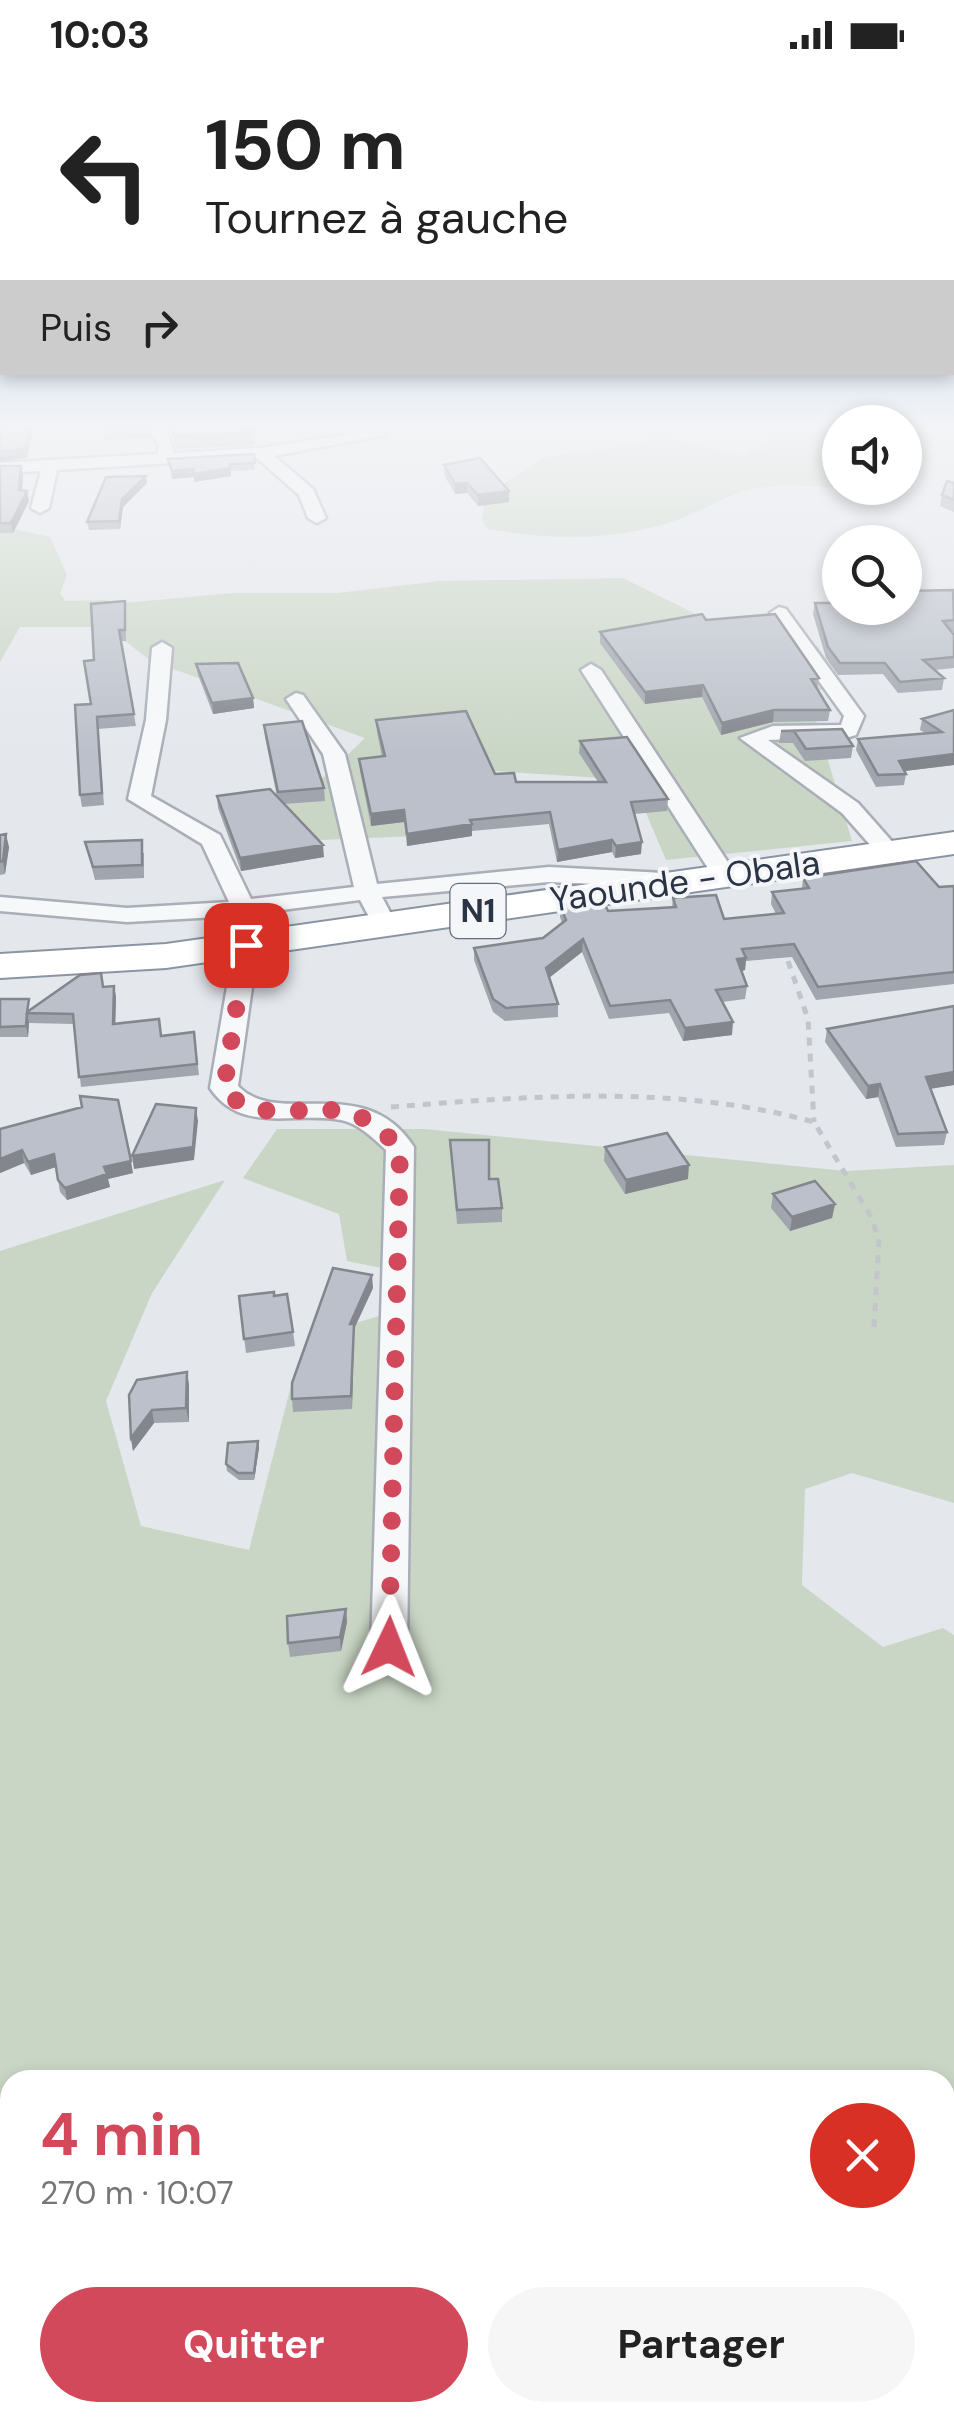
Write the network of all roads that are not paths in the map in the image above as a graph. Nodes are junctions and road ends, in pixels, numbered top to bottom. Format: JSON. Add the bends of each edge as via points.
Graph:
{"nodes":[{"id":1,"x":778,"y":613,"type":"edge"},
{"id":2,"x":162,"y":648,"type":"dead end"},
{"id":3,"x":591,"y":670,"type":"dead end"},
{"id":4,"x":296,"y":698,"type":"dead end"},
{"id":5,"x":954,"y":843,"type":"edge"},
{"id":6,"x":888,"y":852,"type":"junction"},
{"id":7,"x":723,"y":873,"type":"junction"},
{"id":8,"x":684,"y":881,"type":"junction"},
{"id":9,"x":366,"y":890,"type":"junction"},
{"id":10,"x":0,"y":904,"type":"edge"},
{"id":11,"x":242,"y":904,"type":"junction"},
{"id":12,"x":385,"y":925,"type":"junction"},
{"id":13,"x":253,"y":944,"type":"junction"},
{"id":14,"x":18,"y":966,"type":"edge"},
{"id":15,"x":0,"y":977,"type":"edge"},
{"id":16,"x":389,"y":1647,"type":"dead end"}],
"edges":[{"from":1,"to":6,"type":"street","via":[[854,716],[849,731],[751,738],[850,808]]},
{"from":2,"to":11,"type":"street","via":[[139,799],[212,840]]},
{"from":3,"to":7,"type":"street"},
{"from":4,"to":9,"type":"street","via":[[334,754]]},
{"from":5,"to":6,"type":"highway","name":"Yaounde - Obala","number":"N1"},
{"from":6,"to":7,"type":"highway","name":"Yaounde - Obala","number":"N1"},
{"from":7,"to":8,"type":"highway","name":"Yaounde - Obala","number":"N1"},
{"from":8,"to":9,"type":"street","via":[[574,875]]},
{"from":8,"to":12,"type":"highway","name":"Yaounde - Obala","number":"N1"},
{"from":9,"to":11,"type":"street"},
{"from":9,"to":12,"type":"street"},
{"from":10,"to":11,"type":"street","via":[[146,914]]},
{"from":11,"to":13,"type":"street"},
{"from":12,"to":13,"type":"highway","name":"Yaounde - Obala","number":"N1"},
{"from":13,"to":14,"type":"highway","name":"Yaounde - Obala","number":"N1"},
{"from":13,"to":16,"type":"street","via":[[224,1088],[234,1101],[256,1110],[344,1111],[376,1125],[400,1148]]},
{"from":14,"to":15,"type":"street"}]}
